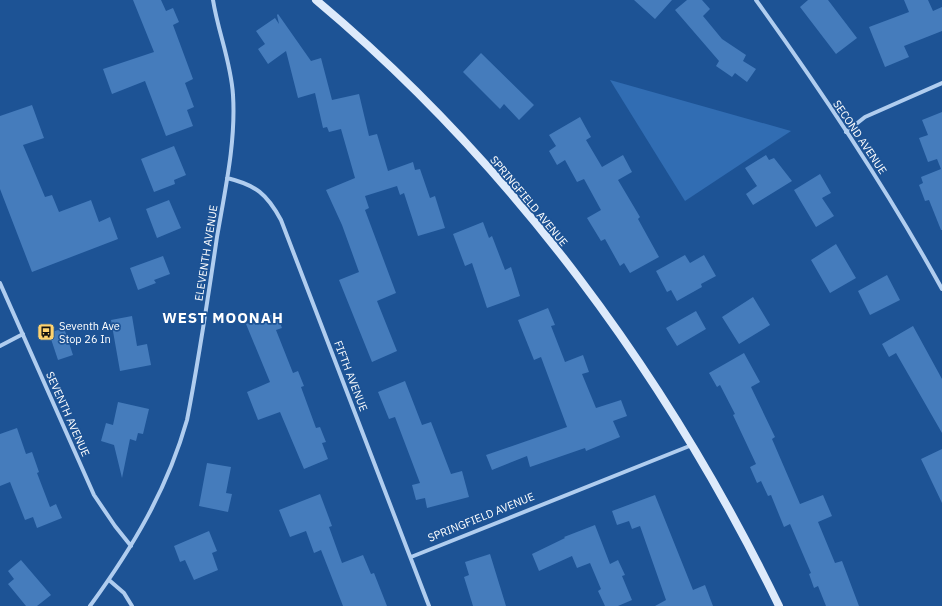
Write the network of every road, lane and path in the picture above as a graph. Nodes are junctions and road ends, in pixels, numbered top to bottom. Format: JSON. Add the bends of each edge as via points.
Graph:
{"nodes":[{"id":1,"x":213,"y":0,"type":"edge"},
{"id":2,"x":316,"y":0,"type":"edge"},
{"id":3,"x":756,"y":0,"type":"edge"},
{"id":4,"x":942,"y":83,"type":"edge"},
{"id":5,"x":846,"y":132,"type":"junction"},
{"id":6,"x":227,"y":178,"type":"junction"},
{"id":7,"x":0,"y":283,"type":"edge"},
{"id":8,"x":942,"y":289,"type":"edge"},
{"id":9,"x":23,"y":334,"type":"junction"},
{"id":10,"x":0,"y":346,"type":"edge"},
{"id":11,"x":692,"y":444,"type":"junction"},
{"id":12,"x":131,"y":546,"type":"junction"},
{"id":13,"x":411,"y":557,"type":"junction"},
{"id":14,"x":109,"y":580,"type":"junction"},
{"id":15,"x":90,"y":606,"type":"edge"},
{"id":16,"x":132,"y":606,"type":"edge"},
{"id":17,"x":429,"y":606,"type":"edge"},
{"id":18,"x":779,"y":606,"type":"edge"}],
"edges":[{"from":1,"to":6,"type":"street","name":"ELEVENTH AVENUE","via":[[230,67],[233,95],[233,126]]},
{"from":2,"to":11,"type":"street","name":"SPRINGFIELD AVENUE","via":[[447,124],[538,227],[623,338]]},
{"from":3,"to":5,"type":"street","name":"SECOND AVENUE"},
{"from":4,"to":5,"type":"street","via":[[865,117]]},
{"from":5,"to":8,"type":"street","name":"SECOND AVENUE","via":[[908,228]]},
{"from":6,"to":12,"type":"street","name":"ELEVENTH AVENUE","via":[[187,420],[165,484]]},
{"from":6,"to":13,"type":"street","name":"FIFTH AVENUE","via":[[258,189],[281,220]]},
{"from":7,"to":9,"type":"street","name":"SEVENTH AVENUE"},
{"from":9,"to":10,"type":"street"},
{"from":9,"to":12,"type":"street","name":"SEVENTH AVENUE","via":[[94,495],[114,526]]},
{"from":11,"to":13,"type":"street","name":"SPRINGFIELD AVENUE"},
{"from":11,"to":18,"type":"street","name":"SPRINGFIELD AVENUE"},
{"from":12,"to":14,"type":"street","name":"ELEVENTH AVENUE"},
{"from":13,"to":17,"type":"street","name":"FIFTH AVENUE"},
{"from":14,"to":15,"type":"street","name":"ELEVENTH AVENUE"},
{"from":14,"to":16,"type":"street","via":[[124,593]]}]}
